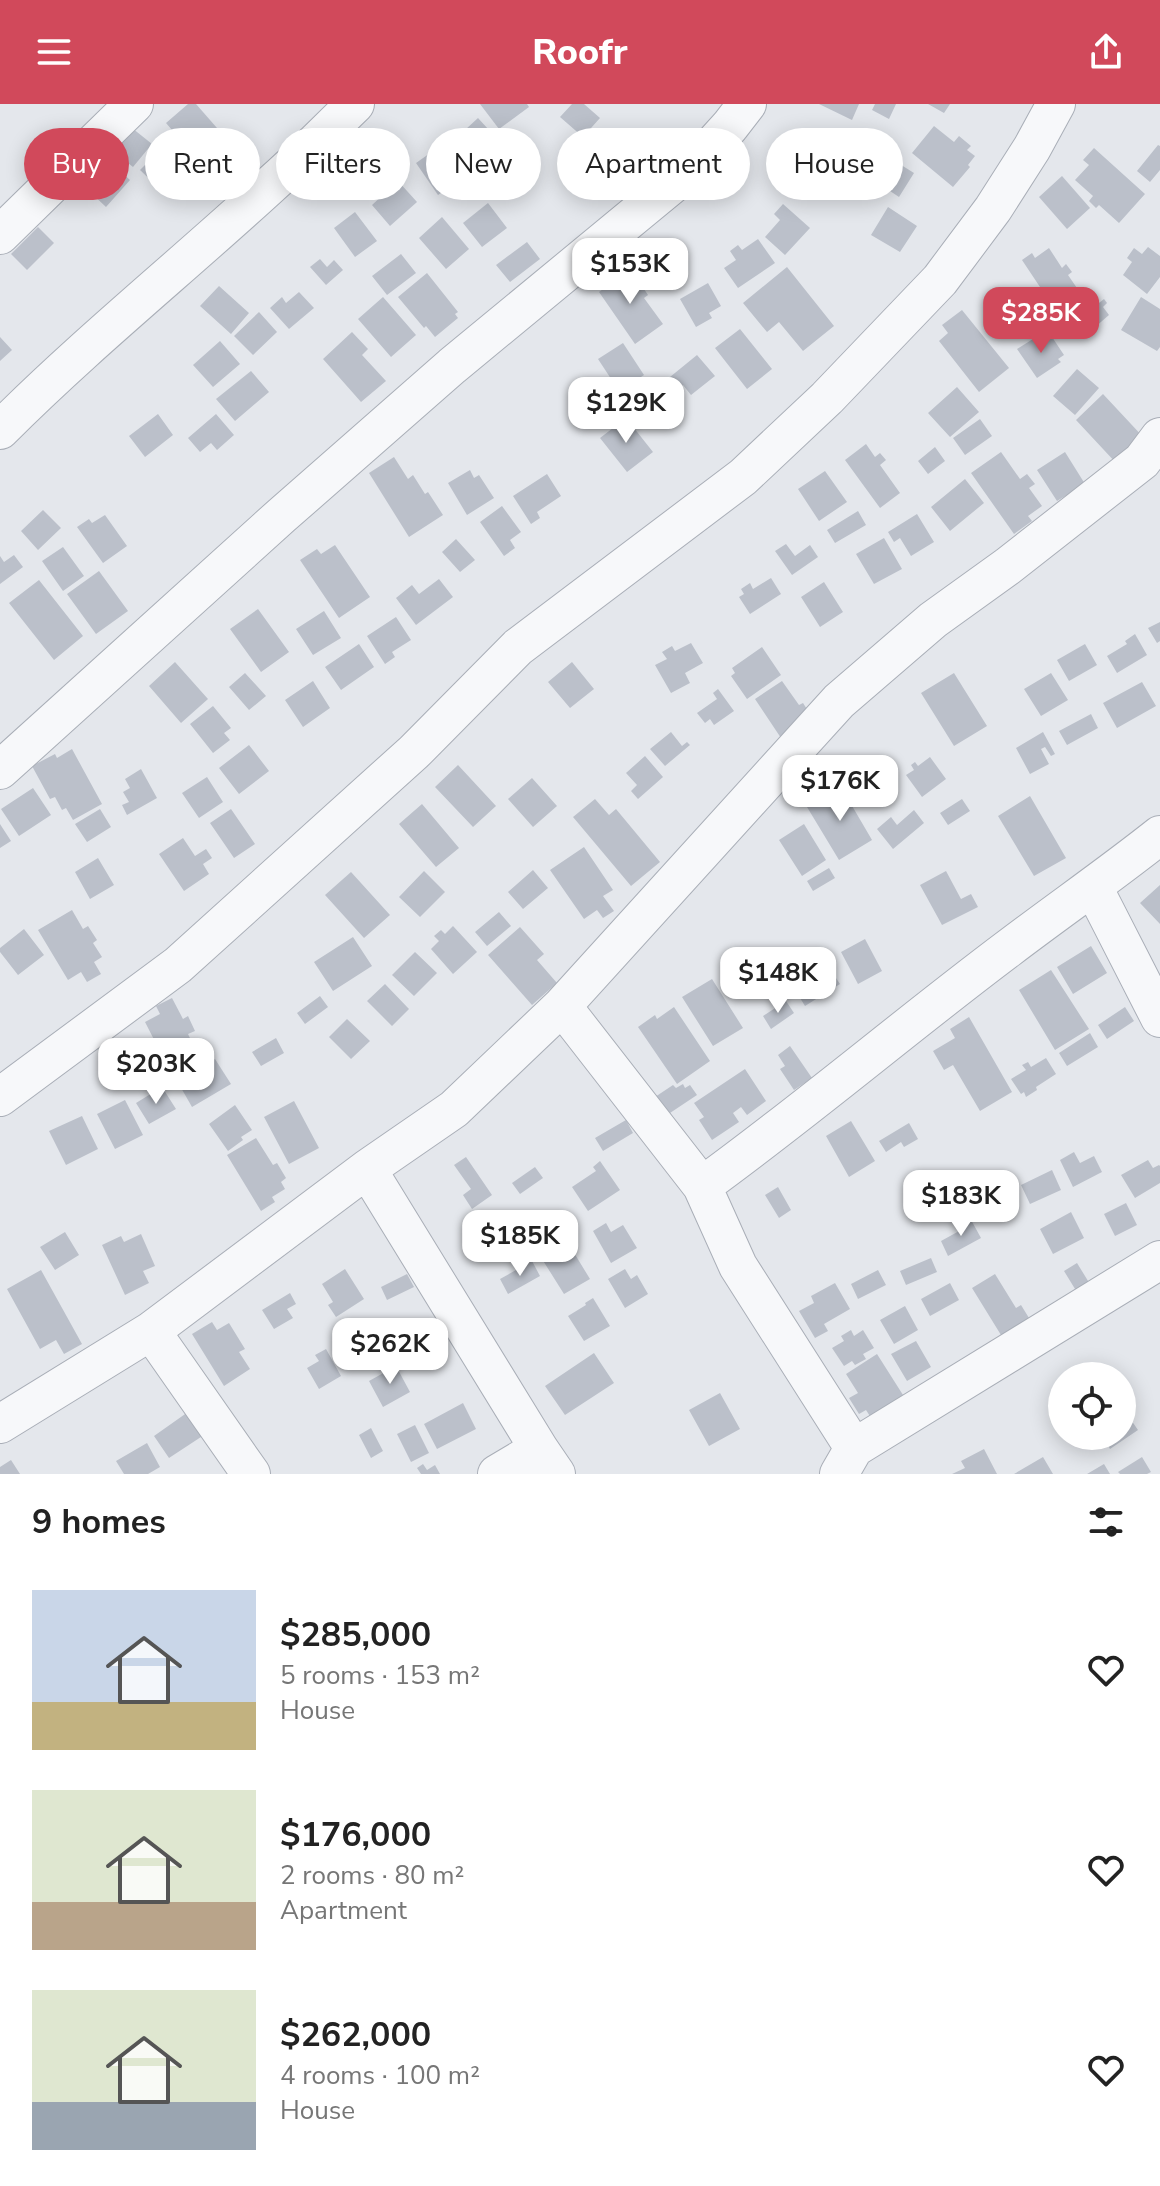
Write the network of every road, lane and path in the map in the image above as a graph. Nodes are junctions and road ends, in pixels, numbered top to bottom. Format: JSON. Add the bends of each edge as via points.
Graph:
{"nodes":[{"id":1,"x":134,"y":104,"type":"edge"},
{"id":2,"x":355,"y":104,"type":"edge"},
{"id":3,"x":747,"y":104,"type":"edge"},
{"id":4,"x":1056,"y":104,"type":"edge"},
{"id":5,"x":0,"y":235,"type":"edge"},
{"id":6,"x":0,"y":430,"type":"edge"},
{"id":7,"x":1160,"y":437,"type":"edge"},
{"id":8,"x":0,"y":770,"type":"edge"},
{"id":9,"x":1160,"y":835,"type":"edge"},
{"id":10,"x":1093,"y":887,"type":"junction"},
{"id":11,"x":562,"y":1006,"type":"junction"},
{"id":12,"x":1160,"y":1018,"type":"edge"},
{"id":13,"x":0,"y":1097,"type":"edge"},
{"id":14,"x":367,"y":1169,"type":"junction"},
{"id":15,"x":702,"y":1186,"type":"junction"},
{"id":16,"x":1160,"y":1260,"type":"edge"},
{"id":17,"x":151,"y":1331,"type":"junction"},
{"id":18,"x":0,"y":1424,"type":"edge"},
{"id":19,"x":847,"y":1461,"type":"edge"},
{"id":20,"x":548,"y":1462,"type":"edge"},
{"id":21,"x":251,"y":1474,"type":"edge"},
{"id":22,"x":497,"y":1474,"type":"edge"}],
"edges":[{"from":1,"to":5,"type":"street"},
{"from":2,"to":6,"type":"street"},
{"from":3,"to":8,"type":"street","via":[[692,168],[452,366]]},
{"from":4,"to":13,"type":"street","via":[[993,209],[940,280],[743,477],[518,647],[414,752],[178,965]]},
{"from":7,"to":11,"type":"street","via":[[1142,461],[933,620],[839,701]]},
{"from":9,"to":10,"type":"street"},
{"from":10,"to":12,"type":"street"},
{"from":10,"to":15,"type":"street"},
{"from":11,"to":14,"type":"street","via":[[454,1109]]},
{"from":11,"to":15,"type":"street"},
{"from":14,"to":17,"type":"street"},
{"from":14,"to":20,"type":"street"},
{"from":15,"to":19,"type":"street","via":[[738,1266]]},
{"from":16,"to":19,"type":"street"},
{"from":17,"to":18,"type":"street"},
{"from":17,"to":21,"type":"street"},
{"from":20,"to":22,"type":"street"}]}
